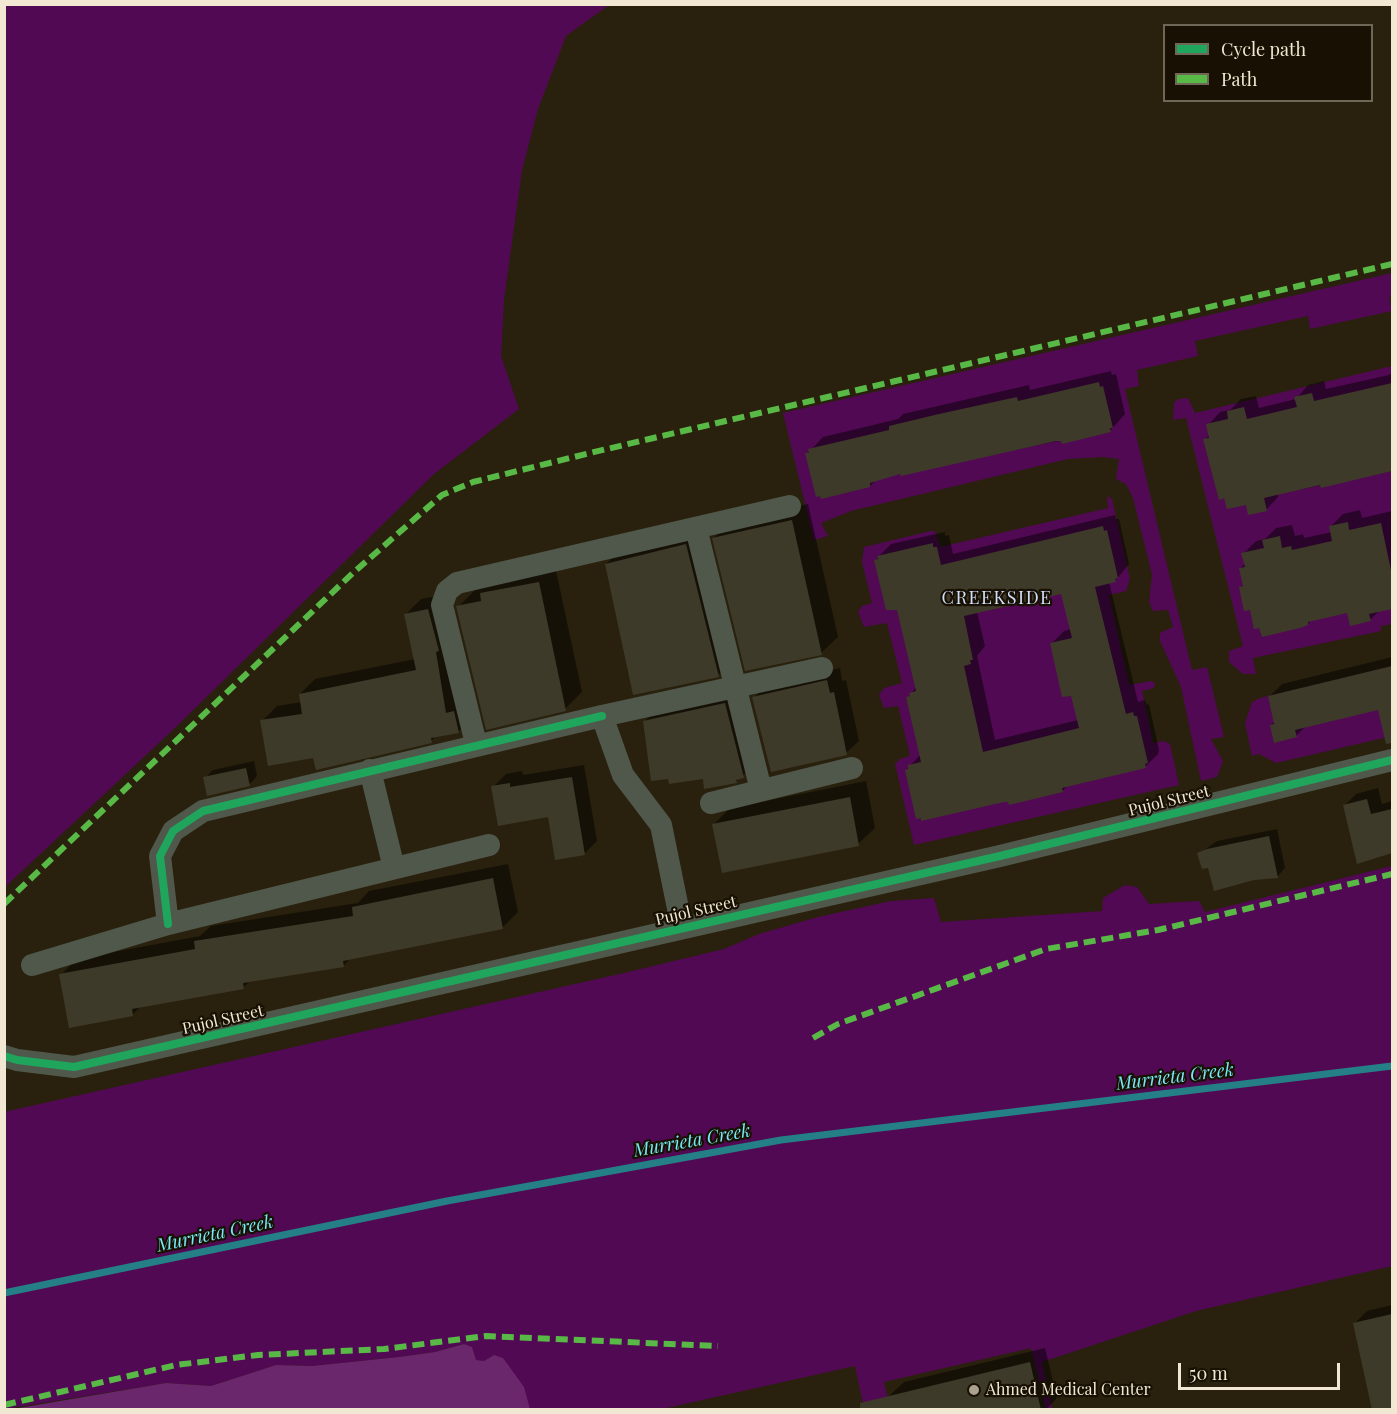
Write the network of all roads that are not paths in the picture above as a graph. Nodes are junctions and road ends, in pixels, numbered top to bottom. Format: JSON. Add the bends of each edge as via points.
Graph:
{"nodes":[{"id":1,"x":790,"y":506,"type":"dead end"},
{"id":2,"x":696,"y":528,"type":"junction"},
{"id":3,"x":822,"y":668,"type":"dead end"},
{"id":4,"x":735,"y":687,"type":"junction"},
{"id":5,"x":603,"y":716,"type":"junction"},
{"id":6,"x":476,"y":744,"type":"junction"},
{"id":7,"x":1392,"y":760,"type":"edge"},
{"id":8,"x":852,"y":768,"type":"dead end"},
{"id":9,"x":370,"y":770,"type":"junction"},
{"id":10,"x":761,"y":790,"type":"junction"},
{"id":11,"x":711,"y":803,"type":"dead end"},
{"id":12,"x":489,"y":845,"type":"dead end"},
{"id":13,"x":394,"y":868,"type":"junction"},
{"id":14,"x":168,"y":924,"type":"junction"},
{"id":15,"x":682,"y":928,"type":"junction"},
{"id":16,"x":32,"y":965,"type":"dead end"},
{"id":17,"x":4,"y":1056,"type":"edge"}],
"edges":[{"from":1,"to":2,"type":"street"},
{"from":2,"to":4,"type":"street"},
{"from":2,"to":6,"type":"street","via":[[457,583],[447,591],[442,605]]},
{"from":3,"to":4,"type":"street"},
{"from":4,"to":5,"type":"street"},
{"from":4,"to":10,"type":"street"},
{"from":5,"to":6,"type":"street"},
{"from":5,"to":15,"type":"street","via":[[623,775],[662,825]]},
{"from":6,"to":9,"type":"street"},
{"from":7,"to":15,"type":"street","name":"Pujol Street"},
{"from":8,"to":10,"type":"street"},
{"from":9,"to":13,"type":"street"},
{"from":9,"to":14,"type":"street","via":[[202,811],[173,831],[160,855]]},
{"from":10,"to":11,"type":"street"},
{"from":12,"to":13,"type":"street"},
{"from":13,"to":14,"type":"street"},
{"from":14,"to":16,"type":"street"},
{"from":15,"to":17,"type":"street","name":"Pujol Street","via":[[74,1067]]}]}
